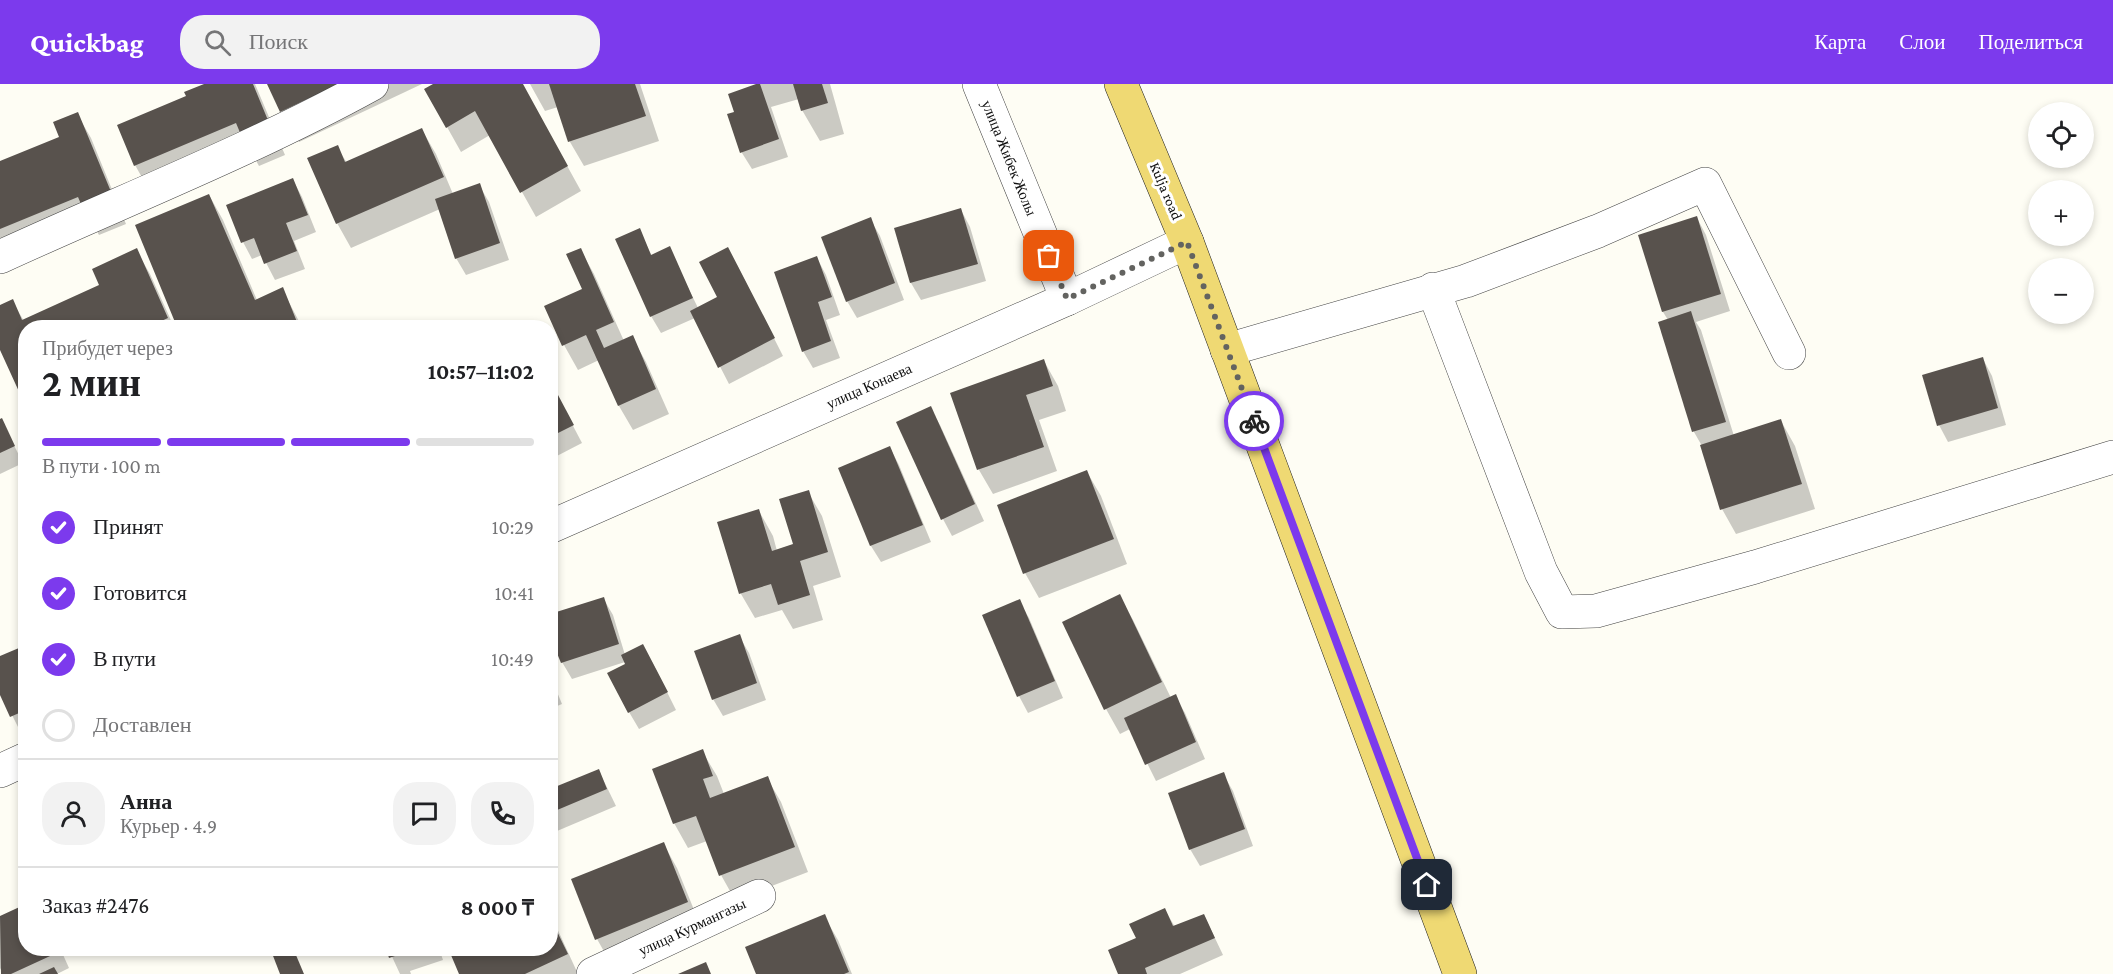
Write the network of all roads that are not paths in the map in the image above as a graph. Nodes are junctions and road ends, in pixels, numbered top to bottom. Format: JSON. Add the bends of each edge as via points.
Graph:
{"nodes":[{"id":1,"x":372,"y":84,"type":"edge"},
{"id":2,"x":979,"y":84,"type":"edge"},
{"id":3,"x":1121,"y":84,"type":"edge"},
{"id":4,"x":1187,"y":242,"type":"junction"},
{"id":5,"x":0,"y":257,"type":"edge"},
{"id":6,"x":1433,"y":289,"type":"junction"},
{"id":7,"x":1067,"y":299,"type":"junction"},
{"id":8,"x":1227,"y":350,"type":"junction"},
{"id":9,"x":1789,"y":353,"type":"dead end"},
{"id":10,"x":2113,"y":457,"type":"edge"},
{"id":11,"x":558,"y":523,"type":"edge"},
{"id":12,"x":18,"y":763,"type":"edge"},
{"id":13,"x":0,"y":771,"type":"edge"},
{"id":14,"x":759,"y":896,"type":"dead end"},
{"id":15,"x":593,"y":974,"type":"edge"},
{"id":16,"x":1460,"y":974,"type":"edge"}],
"edges":[{"from":1,"to":5,"type":"street","via":[[195,172]]},
{"from":2,"to":7,"type":"street","name":"улица Жибек Жолы"},
{"from":3,"to":4,"type":"main road","name":"Kulja road"},
{"from":4,"to":7,"type":"street","name":"улица Конаева"},
{"from":4,"to":8,"type":"main road","name":"Kulja road"},
{"from":6,"to":8,"type":"street"},
{"from":6,"to":9,"type":"street","via":[[1466,281],[1598,231],[1705,184]]},
{"from":6,"to":10,"type":"street","via":[[1541,572],[1562,612],[1596,611],[1755,567]]},
{"from":7,"to":11,"type":"street","name":"улица Конаева"},
{"from":8,"to":16,"type":"main road","name":"Kulja road"},
{"from":12,"to":13,"type":"street"},
{"from":14,"to":15,"type":"street","name":"улица Курмангазы"}]}
